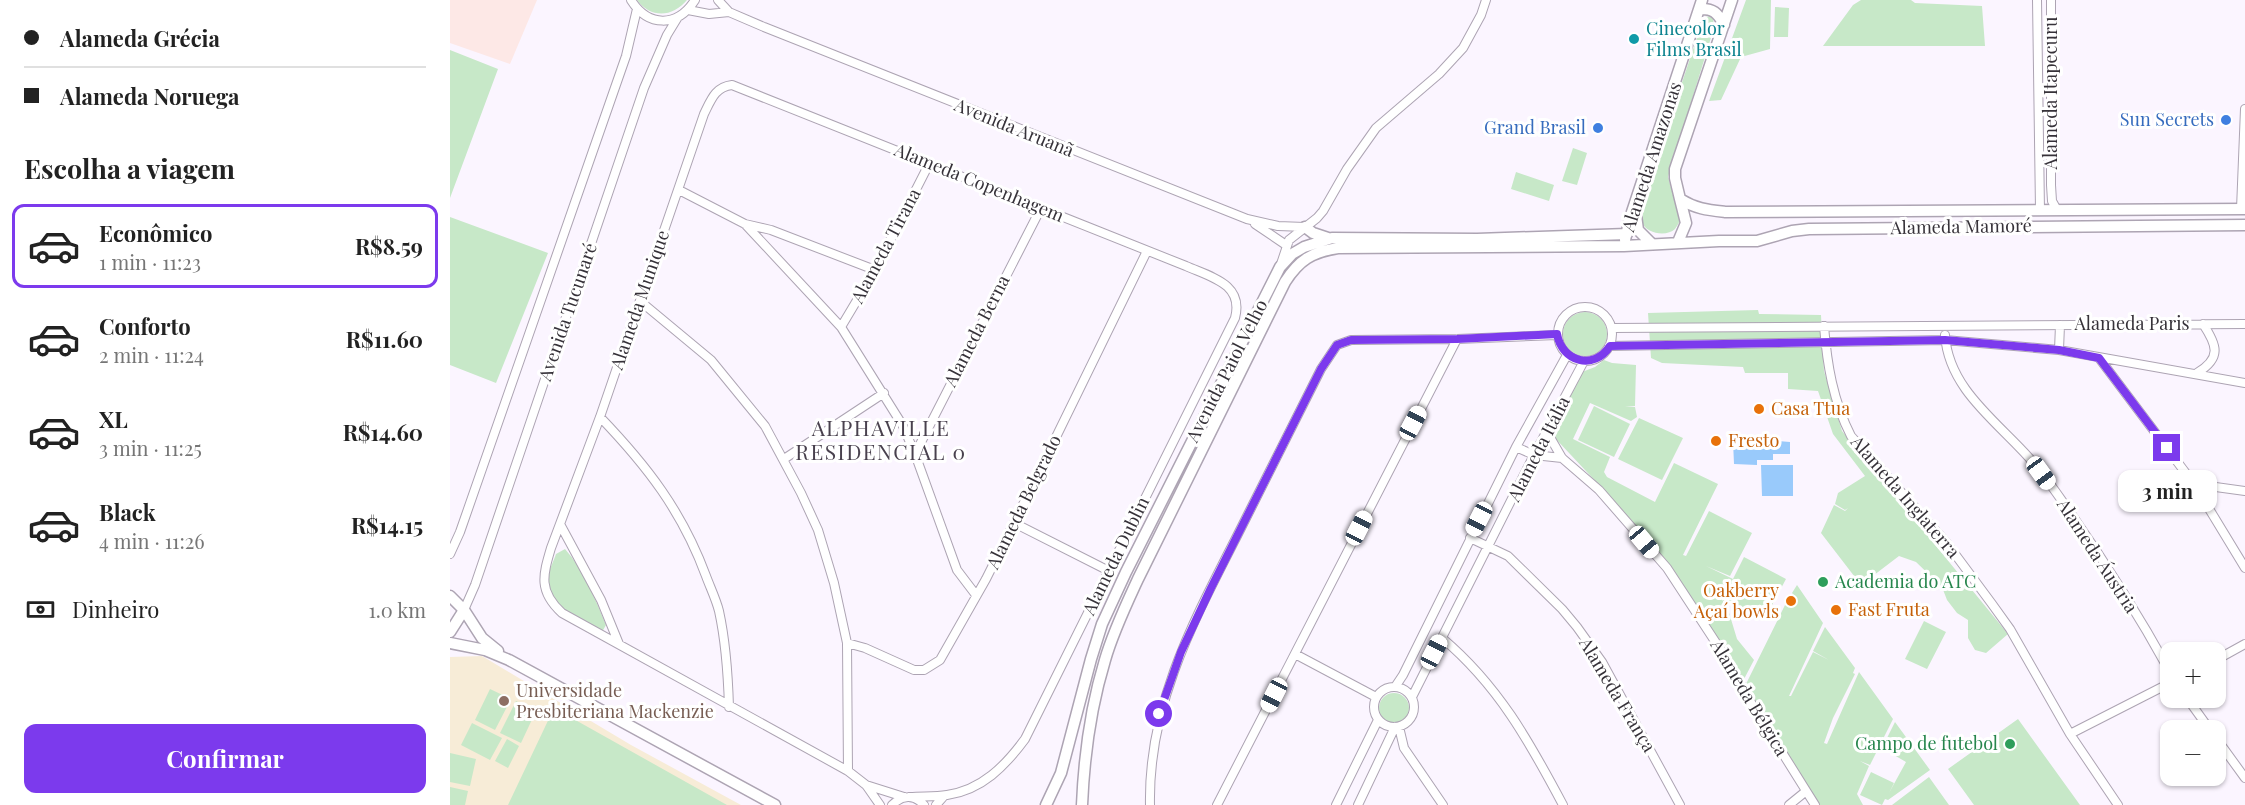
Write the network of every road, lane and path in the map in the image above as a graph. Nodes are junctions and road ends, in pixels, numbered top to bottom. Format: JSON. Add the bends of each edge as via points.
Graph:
{"nodes":[{"id":1,"x":631,"y":0,"type":"edge"},
{"id":2,"x":695,"y":0,"type":"edge"},
{"id":3,"x":718,"y":0,"type":"edge"},
{"id":4,"x":1486,"y":0,"type":"edge"},
{"id":5,"x":1732,"y":0,"type":"edge"},
{"id":6,"x":2037,"y":0,"type":"edge"},
{"id":7,"x":2051,"y":0,"type":"edge"},
{"id":8,"x":1701,"y":4,"type":"edge"},
{"id":9,"x":637,"y":9,"type":"junction"},
{"id":10,"x":688,"y":10,"type":"junction"},
{"id":11,"x":729,"y":12,"type":"junction"},
{"id":12,"x":678,"y":17,"type":"junction"},
{"id":13,"x":1724,"y":25,"type":"junction"},
{"id":14,"x":732,"y":86,"type":"joint"},
{"id":15,"x":2245,"y":109,"type":"edge"},
{"id":16,"x":930,"y":164,"type":"junction"},
{"id":17,"x":2040,"y":185,"type":"junction"},
{"id":18,"x":2050,"y":186,"type":"junction"},
{"id":19,"x":679,"y":190,"type":"junction"},
{"id":20,"x":2243,"y":192,"type":"edge"},
{"id":21,"x":1680,"y":199,"type":"junction"},
{"id":22,"x":1635,"y":205,"type":"junction"},
{"id":23,"x":1041,"y":208,"type":"junction"},
{"id":24,"x":2129,"y":209,"type":"junction"},
{"id":25,"x":2243,"y":209,"type":"edge"},
{"id":26,"x":2040,"y":210,"type":"junction"},
{"id":27,"x":2057,"y":210,"type":"junction"},
{"id":28,"x":1861,"y":211,"type":"junction"},
{"id":29,"x":1247,"y":219,"type":"junction"},
{"id":30,"x":745,"y":224,"type":"junction"},
{"id":31,"x":2130,"y":225,"type":"junction"},
{"id":32,"x":2245,"y":225,"type":"edge"},
{"id":33,"x":1305,"y":227,"type":"junction"},
{"id":34,"x":1862,"y":228,"type":"junction"},
{"id":35,"x":1627,"y":234,"type":"junction"},
{"id":36,"x":1332,"y":238,"type":"junction"},
{"id":37,"x":1678,"y":242,"type":"junction"},
{"id":38,"x":1652,"y":244,"type":"junction"},
{"id":39,"x":1286,"y":245,"type":"junction"},
{"id":40,"x":1624,"y":246,"type":"junction"},
{"id":41,"x":1148,"y":251,"type":"junction"},
{"id":42,"x":1280,"y":267,"type":"junction"},
{"id":43,"x":875,"y":270,"type":"junction"},
{"id":44,"x":1224,"y":284,"type":"joint"},
{"id":45,"x":640,"y":301,"type":"junction"},
{"id":46,"x":2203,"y":324,"type":"junction"},
{"id":47,"x":2245,"y":324,"type":"edge"},
{"id":48,"x":2060,"y":325,"type":"junction"},
{"id":49,"x":1824,"y":326,"type":"junction"},
{"id":50,"x":1944,"y":326,"type":"junction"},
{"id":51,"x":841,"y":327,"type":"junction"},
{"id":52,"x":1612,"y":328,"type":"junction"},
{"id":53,"x":1557,"y":334,"type":"junction"},
{"id":54,"x":1457,"y":339,"type":"junction"},
{"id":55,"x":1825,"y":340,"type":"junction"},
{"id":56,"x":1945,"y":340,"type":"junction"},
{"id":57,"x":1610,"y":346,"type":"junction"},
{"id":58,"x":2059,"y":350,"type":"junction"},
{"id":59,"x":1567,"y":355,"type":"junction"},
{"id":60,"x":2099,"y":358,"type":"junction"},
{"id":61,"x":1584,"y":361,"type":"junction"},
{"id":62,"x":2197,"y":373,"type":"junction"},
{"id":63,"x":2245,"y":383,"type":"edge"},
{"id":64,"x":884,"y":393,"type":"junction"},
{"id":65,"x":600,"y":417,"type":"junction"},
{"id":66,"x":1546,"y":432,"type":"junction"},
{"id":67,"x":1516,"y":447,"type":"junction"},
{"id":68,"x":915,"y":454,"type":"junction"},
{"id":69,"x":1534,"y":455,"type":"junction"},
{"id":70,"x":1562,"y":458,"type":"junction"},
{"id":71,"x":784,"y":459,"type":"junction"},
{"id":72,"x":2194,"y":484,"type":"junction"},
{"id":73,"x":2245,"y":491,"type":"edge"},
{"id":74,"x":1014,"y":523,"type":"junction"},
{"id":75,"x":561,"y":526,"type":"junction"},
{"id":76,"x":1470,"y":538,"type":"junction"},
{"id":77,"x":1489,"y":546,"type":"junction"},
{"id":78,"x":450,"y":554,"type":"edge"},
{"id":79,"x":2245,"y":568,"type":"edge"},
{"id":80,"x":1109,"y":571,"type":"junction"},
{"id":81,"x":976,"y":595,"type":"junction"},
{"id":82,"x":450,"y":596,"type":"edge"},
{"id":83,"x":464,"y":610,"type":"junction"},
{"id":84,"x":450,"y":632,"type":"edge"},
{"id":85,"x":1442,"y":638,"type":"junction"},
{"id":86,"x":450,"y":643,"type":"edge"},
{"id":87,"x":848,"y":643,"type":"junction"},
{"id":88,"x":2245,"y":644,"type":"edge"},
{"id":89,"x":619,"y":645,"type":"junction"},
{"id":90,"x":1295,"y":654,"type":"junction"},
{"id":91,"x":2226,"y":654,"type":"edge"},
{"id":92,"x":2160,"y":655,"type":"edge"},
{"id":93,"x":507,"y":659,"type":"junction"},
{"id":94,"x":1395,"y":687,"type":"junction"},
{"id":95,"x":2160,"y":688,"type":"edge"},
{"id":96,"x":1376,"y":697,"type":"junction"},
{"id":97,"x":1412,"y":697,"type":"junction"},
{"id":98,"x":729,"y":707,"type":"junction"},
{"id":99,"x":1378,"y":720,"type":"junction"},
{"id":100,"x":1397,"y":727,"type":"junction"},
{"id":101,"x":2070,"y":734,"type":"junction"},
{"id":102,"x":2226,"y":752,"type":"edge"},
{"id":103,"x":848,"y":771,"type":"junction"},
{"id":104,"x":2245,"y":778,"type":"edge"},
{"id":105,"x":866,"y":785,"type":"junction"},
{"id":106,"x":1805,"y":792,"type":"junction"},
{"id":107,"x":944,"y":796,"type":"junction"},
{"id":108,"x":907,"y":797,"type":"junction"},
{"id":109,"x":775,"y":805,"type":"edge"},
{"id":110,"x":880,"y":805,"type":"edge"},
{"id":111,"x":892,"y":805,"type":"edge"},
{"id":112,"x":924,"y":805,"type":"edge"},
{"id":113,"x":936,"y":805,"type":"edge"},
{"id":114,"x":1046,"y":805,"type":"edge"},
{"id":115,"x":1082,"y":805,"type":"edge"},
{"id":116,"x":1150,"y":805,"type":"edge"},
{"id":117,"x":1218,"y":805,"type":"edge"},
{"id":118,"x":1335,"y":805,"type":"edge"},
{"id":119,"x":1358,"y":805,"type":"edge"},
{"id":120,"x":1443,"y":805,"type":"edge"},
{"id":121,"x":1563,"y":805,"type":"edge"},
{"id":122,"x":1680,"y":805,"type":"edge"},
{"id":123,"x":1789,"y":805,"type":"edge"},
{"id":124,"x":1815,"y":805,"type":"edge"},
{"id":125,"x":2118,"y":805,"type":"edge"}],
"edges":[{"from":1,"to":9,"type":"street"},
{"from":2,"to":10,"type":"street"},
{"from":3,"to":11,"type":"street","name":"Avenida Aruanã"},
{"from":4,"to":33,"type":"street","via":[[1474,30],[1455,59],[1376,128],[1323,211]]},
{"from":5,"to":13,"type":"main road","name":"Alameda Amazonas"},
{"from":6,"to":17,"type":"street","name":"Alameda Itapecuru"},
{"from":7,"to":18,"type":"street","name":"Alameda Itapecuru"},
{"from":8,"to":13,"type":"main road","via":[[1720,16]]},
{"from":8,"to":22,"type":"main road","name":"Alameda Amazonas"},
{"from":9,"to":12,"type":"street","via":[[656,20]]},
{"from":9,"to":78,"type":"street","name":"Avenida Tucunaré","via":[[626,56]]},
{"from":10,"to":11,"type":"street","name":"Avenida Aruanã"},
{"from":10,"to":12,"type":"street"},
{"from":11,"to":29,"type":"street","name":"Avenida Aruanã"},
{"from":12,"to":83,"type":"street","name":"Avenida Tucunaré","via":[[644,88]]},
{"from":13,"to":21,"type":"main road","name":"Alameda Amazonas","via":[[1675,169]]},
{"from":14,"to":16,"type":"street","name":"Alameda Copenhagem"},
{"from":14,"to":19,"type":"street","name":"Alameda Munique","via":[[720,88],[711,98]]},
{"from":15,"to":20,"type":"street"},
{"from":16,"to":23,"type":"street","name":"Alameda Copenhagem"},
{"from":16,"to":43,"type":"street","name":"Alameda Tirana"},
{"from":17,"to":18,"type":"street","name":"Alameda Itapecuru"},
{"from":17,"to":26,"type":"street","name":"Alameda Itapecuru"},
{"from":18,"to":27,"type":"street","name":"Alameda Itapecuru"},
{"from":19,"to":30,"type":"street"},
{"from":19,"to":45,"type":"street","name":"Alameda Munique"},
{"from":20,"to":25,"type":"street"},
{"from":21,"to":28,"type":"main road","name":"Alameda Mamoré","via":[[1702,210]]},
{"from":21,"to":37,"type":"main road","name":"Alameda Amazonas","via":[[1686,223]]},
{"from":22,"to":35,"type":"main road","name":"Alameda Amazonas"},
{"from":22,"to":38,"type":"main road","via":[[1638,230]]},
{"from":23,"to":41,"type":"street","name":"Alameda Copenhagem"},
{"from":23,"to":68,"type":"street","name":"Alameda Berna"},
{"from":24,"to":25,"type":"main road","name":"Alameda Mamoré"},
{"from":24,"to":27,"type":"main road","name":"Alameda Mamoré"},
{"from":24,"to":31,"type":"main road"},
{"from":26,"to":27,"type":"main road","name":"Alameda Mamoré"},
{"from":26,"to":28,"type":"main road","name":"Alameda Mamoré"},
{"from":28,"to":34,"type":"main road"},
{"from":29,"to":33,"type":"street","name":"Avenida Aruanã"},
{"from":29,"to":39,"type":"street"},
{"from":30,"to":43,"type":"street","via":[[771,230]]},
{"from":30,"to":51,"type":"street"},
{"from":31,"to":32,"type":"main road","name":"Alameda Mamoré"},
{"from":31,"to":34,"type":"main road","name":"Alameda Mamoré"},
{"from":33,"to":36,"type":"main road"},
{"from":33,"to":39,"type":"street"},
{"from":34,"to":37,"type":"main road","name":"Alameda Mamoré","via":[[1792,231],[1757,241]]},
{"from":35,"to":36,"type":"main road","name":"Avenida Paiol Velho","via":[[1477,240]]},
{"from":35,"to":40,"type":"main road","name":"Alameda Amazonas"},
{"from":36,"to":42,"type":"main road","name":"Avenida Paiol Velho","via":[[1304,247]]},
{"from":37,"to":38,"type":"main road","name":"Alameda Mamoré"},
{"from":38,"to":40,"type":"main road","name":"Avenida Paiol Velho"},
{"from":39,"to":42,"type":"street"},
{"from":40,"to":115,"type":"main road","name":"Avenida Paiol Velho","via":[[1338,248],[1323,250],[1300,262],[1286,282],[1116,628],[1104,661],[1091,722]]},
{"from":41,"to":44,"type":"street","name":"Alameda Copenhagem"},
{"from":41,"to":74,"type":"street","name":"Alameda Belgrado"},
{"from":42,"to":114,"type":"main road","name":"Avenida Paiol Velho","via":[[1102,624],[1061,773]]},
{"from":43,"to":51,"type":"street","name":"Alameda Tirana"},
{"from":44,"to":80,"type":"street","name":"Alameda Dublin","via":[[1236,296],[1235,318]]},
{"from":45,"to":65,"type":"street","name":"Alameda Munique"},
{"from":45,"to":71,"type":"street","via":[[711,360],[765,426]]},
{"from":46,"to":47,"type":"street","name":"Alameda Paris"},
{"from":46,"to":48,"type":"street","name":"Alameda Paris"},
{"from":46,"to":62,"type":"street","name":"Alameda Paris","via":[[2215,346],[2208,366]]},
{"from":48,"to":50,"type":"street","name":"Alameda Paris"},
{"from":48,"to":58,"type":"street","name":"Alameda Paris"},
{"from":49,"to":50,"type":"street","name":"Alameda Paris"},
{"from":49,"to":52,"type":"street","name":"Alameda Paris"},
{"from":49,"to":55,"type":"street","name":"Alameda Inglaterra"},
{"from":50,"to":56,"type":"street","name":"Alameda Áustria"},
{"from":51,"to":64,"type":"street"},
{"from":52,"to":53,"type":"street","via":[[1599,310],[1578,307],[1560,320]]},
{"from":52,"to":57,"type":"street"},
{"from":53,"to":54,"type":"street"},
{"from":53,"to":59,"type":"street"},
{"from":54,"to":90,"type":"street"},
{"from":54,"to":116,"type":"street","via":[[1362,338],[1344,341],[1331,352],[1181,652],[1159,714]]},
{"from":55,"to":56,"type":"street","name":"Alameda Paris"},
{"from":55,"to":57,"type":"street","name":"Alameda Paris"},
{"from":55,"to":101,"type":"street","name":"Alameda Inglaterra","via":[[1831,383],[1842,418],[1856,444],[1947,542],[2010,629]]},
{"from":56,"to":58,"type":"street","name":"Alameda Paris"},
{"from":56,"to":92,"type":"street","name":"Alameda Áustria","via":[[1954,373],[1964,389],[2041,473],[2095,547]]},
{"from":57,"to":61,"type":"street","via":[[1602,356]]},
{"from":58,"to":60,"type":"street","name":"Alameda Paris"},
{"from":59,"to":61,"type":"street"},
{"from":59,"to":67,"type":"street","name":"Alameda Itália"},
{"from":60,"to":62,"type":"street","name":"Alameda Paris"},
{"from":60,"to":72,"type":"street"},
{"from":61,"to":66,"type":"street","name":"Alameda Itália"},
{"from":62,"to":63,"type":"street","name":"Alameda Paris"},
{"from":64,"to":68,"type":"street"},
{"from":64,"to":71,"type":"street"},
{"from":65,"to":75,"type":"street","name":"Alameda Munique"},
{"from":65,"to":98,"type":"street","via":[[652,475],[697,550],[718,608],[728,663]]},
{"from":66,"to":69,"type":"street","name":"Alameda Itália"},
{"from":66,"to":70,"type":"street","name":"Alameda Bélgica"},
{"from":67,"to":69,"type":"street"},
{"from":67,"to":76,"type":"street","name":"Alameda Itália"},
{"from":68,"to":81,"type":"street","via":[[957,570]]},
{"from":69,"to":70,"type":"street"},
{"from":69,"to":77,"type":"street","name":"Alameda Itália"},
{"from":70,"to":106,"type":"street","name":"Alameda Bélgica","via":[[1599,490],[1667,568]]},
{"from":71,"to":87,"type":"street","via":[[818,530]]},
{"from":72,"to":73,"type":"street"},
{"from":72,"to":79,"type":"street"},
{"from":74,"to":80,"type":"street"},
{"from":74,"to":81,"type":"street","name":"Alameda Belgrado"},
{"from":75,"to":89,"type":"street","via":[[601,600]]},
{"from":75,"to":89,"type":"street","name":"Alameda Munique","via":[[544,569],[549,598],[562,612]]},
{"from":76,"to":77,"type":"street","name":"Alameda França"},
{"from":76,"to":94,"type":"street","name":"Alameda Itália"},
{"from":77,"to":85,"type":"street","name":"Alameda Itália"},
{"from":77,"to":122,"type":"street","name":"Alameda França","via":[[1508,556],[1577,627],[1602,662]]},
{"from":80,"to":107,"type":"street","name":"Alameda Dublin","via":[[1020,746],[987,780]]},
{"from":81,"to":87,"type":"street","name":"Alameda Belgrado","via":[[940,660],[924,670],[906,667]]},
{"from":82,"to":83,"type":"main road"},
{"from":83,"to":84,"type":"main road"},
{"from":83,"to":93,"type":"main road","via":[[482,638]]},
{"from":85,"to":97,"type":"street","name":"Alameda Itália"},
{"from":85,"to":121,"type":"street","via":[[1512,715]]},
{"from":86,"to":93,"type":"main road"},
{"from":87,"to":103,"type":"street"},
{"from":88,"to":91,"type":"street"},
{"from":89,"to":98,"type":"street","name":"Alameda Munique"},
{"from":90,"to":96,"type":"street"},
{"from":90,"to":117,"type":"street"},
{"from":93,"to":109,"type":"main road"},
{"from":94,"to":96,"type":"street","via":[[1384,689]]},
{"from":94,"to":97,"type":"street"},
{"from":95,"to":101,"type":"street"},
{"from":96,"to":99,"type":"street","via":[[1373,708]]},
{"from":97,"to":100,"type":"street","via":[[1414,713],[1408,722]]},
{"from":98,"to":103,"type":"street","name":"Alameda Munique"},
{"from":99,"to":100,"type":"street"},
{"from":99,"to":118,"type":"street"},
{"from":100,"to":119,"type":"street"},
{"from":100,"to":120,"type":"street","via":[[1404,748]]},
{"from":101,"to":125,"type":"street","name":"Alameda Inglaterra"},
{"from":102,"to":104,"type":"street"},
{"from":103,"to":105,"type":"street","name":"Alameda Munique"},
{"from":105,"to":108,"type":"street","name":"Alameda Munique"},
{"from":105,"to":110,"type":"street","name":"Alameda Munique"},
{"from":106,"to":123,"type":"street"},
{"from":106,"to":124,"type":"street","name":"Alameda Bélgica"},
{"from":107,"to":108,"type":"street","name":"Alameda Dublin"},
{"from":107,"to":113,"type":"street"},
{"from":108,"to":111,"type":"street"},
{"from":108,"to":112,"type":"street"}]}
